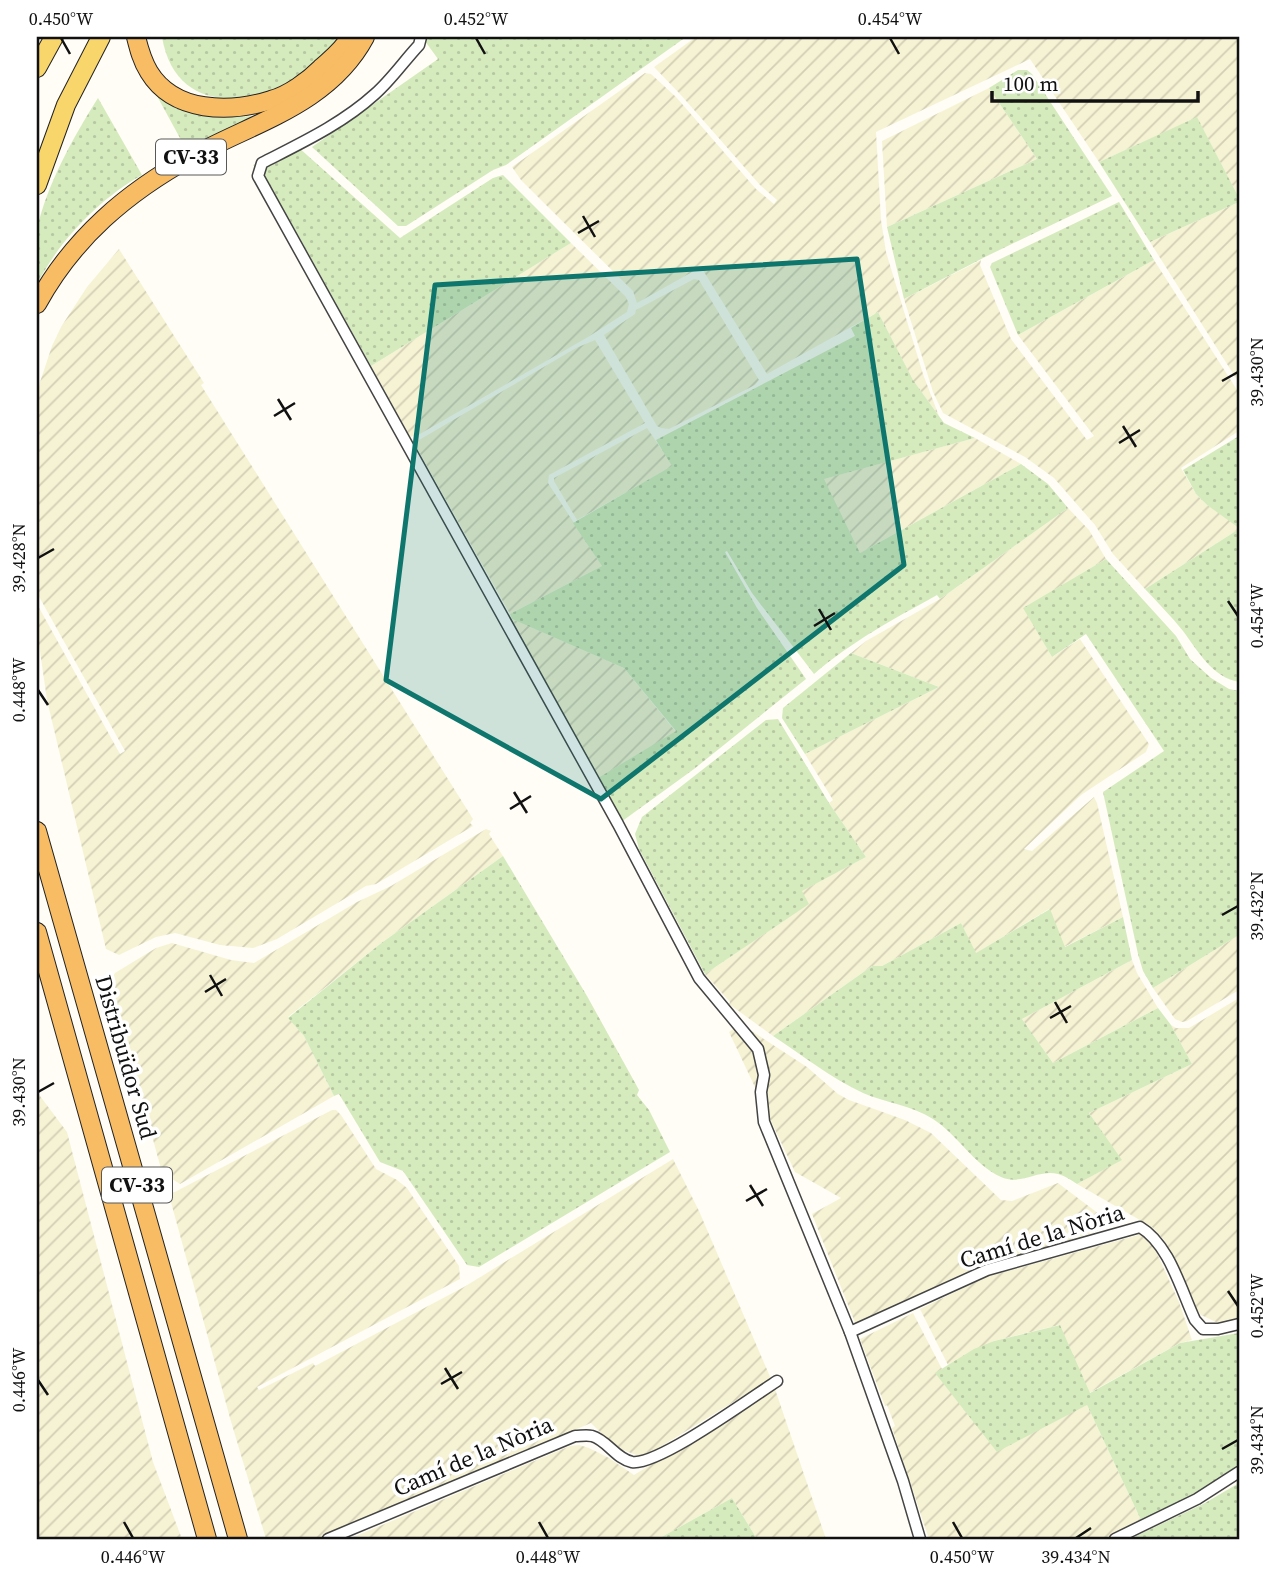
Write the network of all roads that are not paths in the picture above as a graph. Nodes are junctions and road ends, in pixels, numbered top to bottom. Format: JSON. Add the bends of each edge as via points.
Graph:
{"nodes":[{"id":1,"x":54,"y":37,"type":"edge"},
{"id":2,"x":102,"y":37,"type":"edge"},
{"id":3,"x":136,"y":37,"type":"edge"},
{"id":4,"x":350,"y":37,"type":"edge"},
{"id":5,"x":365,"y":37,"type":"edge"},
{"id":6,"x":421,"y":37,"type":"edge"},
{"id":7,"x":37,"y":68,"type":"edge"},
{"id":8,"x":37,"y":185,"type":"edge"},
{"id":9,"x":37,"y":304,"type":"edge"},
{"id":10,"x":37,"y":831,"type":"edge"},
{"id":11,"x":37,"y":932,"type":"edge"},
{"id":12,"x":1239,"y":1324,"type":"edge"},
{"id":13,"x":850,"y":1332,"type":"junction"},
{"id":14,"x":777,"y":1381,"type":"dead end"},
{"id":15,"x":1239,"y":1472,"type":"edge"},
{"id":16,"x":207,"y":1539,"type":"edge"},
{"id":17,"x":238,"y":1539,"type":"edge"},
{"id":18,"x":328,"y":1539,"type":"edge"},
{"id":19,"x":920,"y":1539,"type":"edge"},
{"id":20,"x":1115,"y":1539,"type":"edge"}],
"edges":[{"from":1,"to":7,"type":"main road"},
{"from":2,"to":8,"type":"main road","via":[[66,105]]},
{"from":3,"to":4,"type":"highway","via":[[141,58],[164,90],[198,106],[226,108],[273,100],[309,80]]},
{"from":5,"to":9,"type":"highway","number":"CV-33","via":[[356,53],[316,94],[193,156],[119,203],[75,246]]},
{"from":6,"to":13,"type":"street","via":[[377,92],[352,113],[262,163],[258,176],[699,978],[758,1049],[764,1075],[764,1122]]},
{"from":10,"to":17,"type":"highway","name":"Distribuïdor Sud","number":"CV-33"},
{"from":11,"to":16,"type":"highway","number":"CV-33"},
{"from":12,"to":13,"type":"street","name":"Camí de la Nòria","via":[[1203,1329],[1163,1248],[1140,1227],[986,1270]]},
{"from":13,"to":19,"type":"street"},
{"from":14,"to":18,"type":"street","name":"Camí de la Nòria","via":[[648,1459],[633,1462],[592,1436],[575,1436]]},
{"from":15,"to":20,"type":"street","via":[[1197,1499]]}]}
